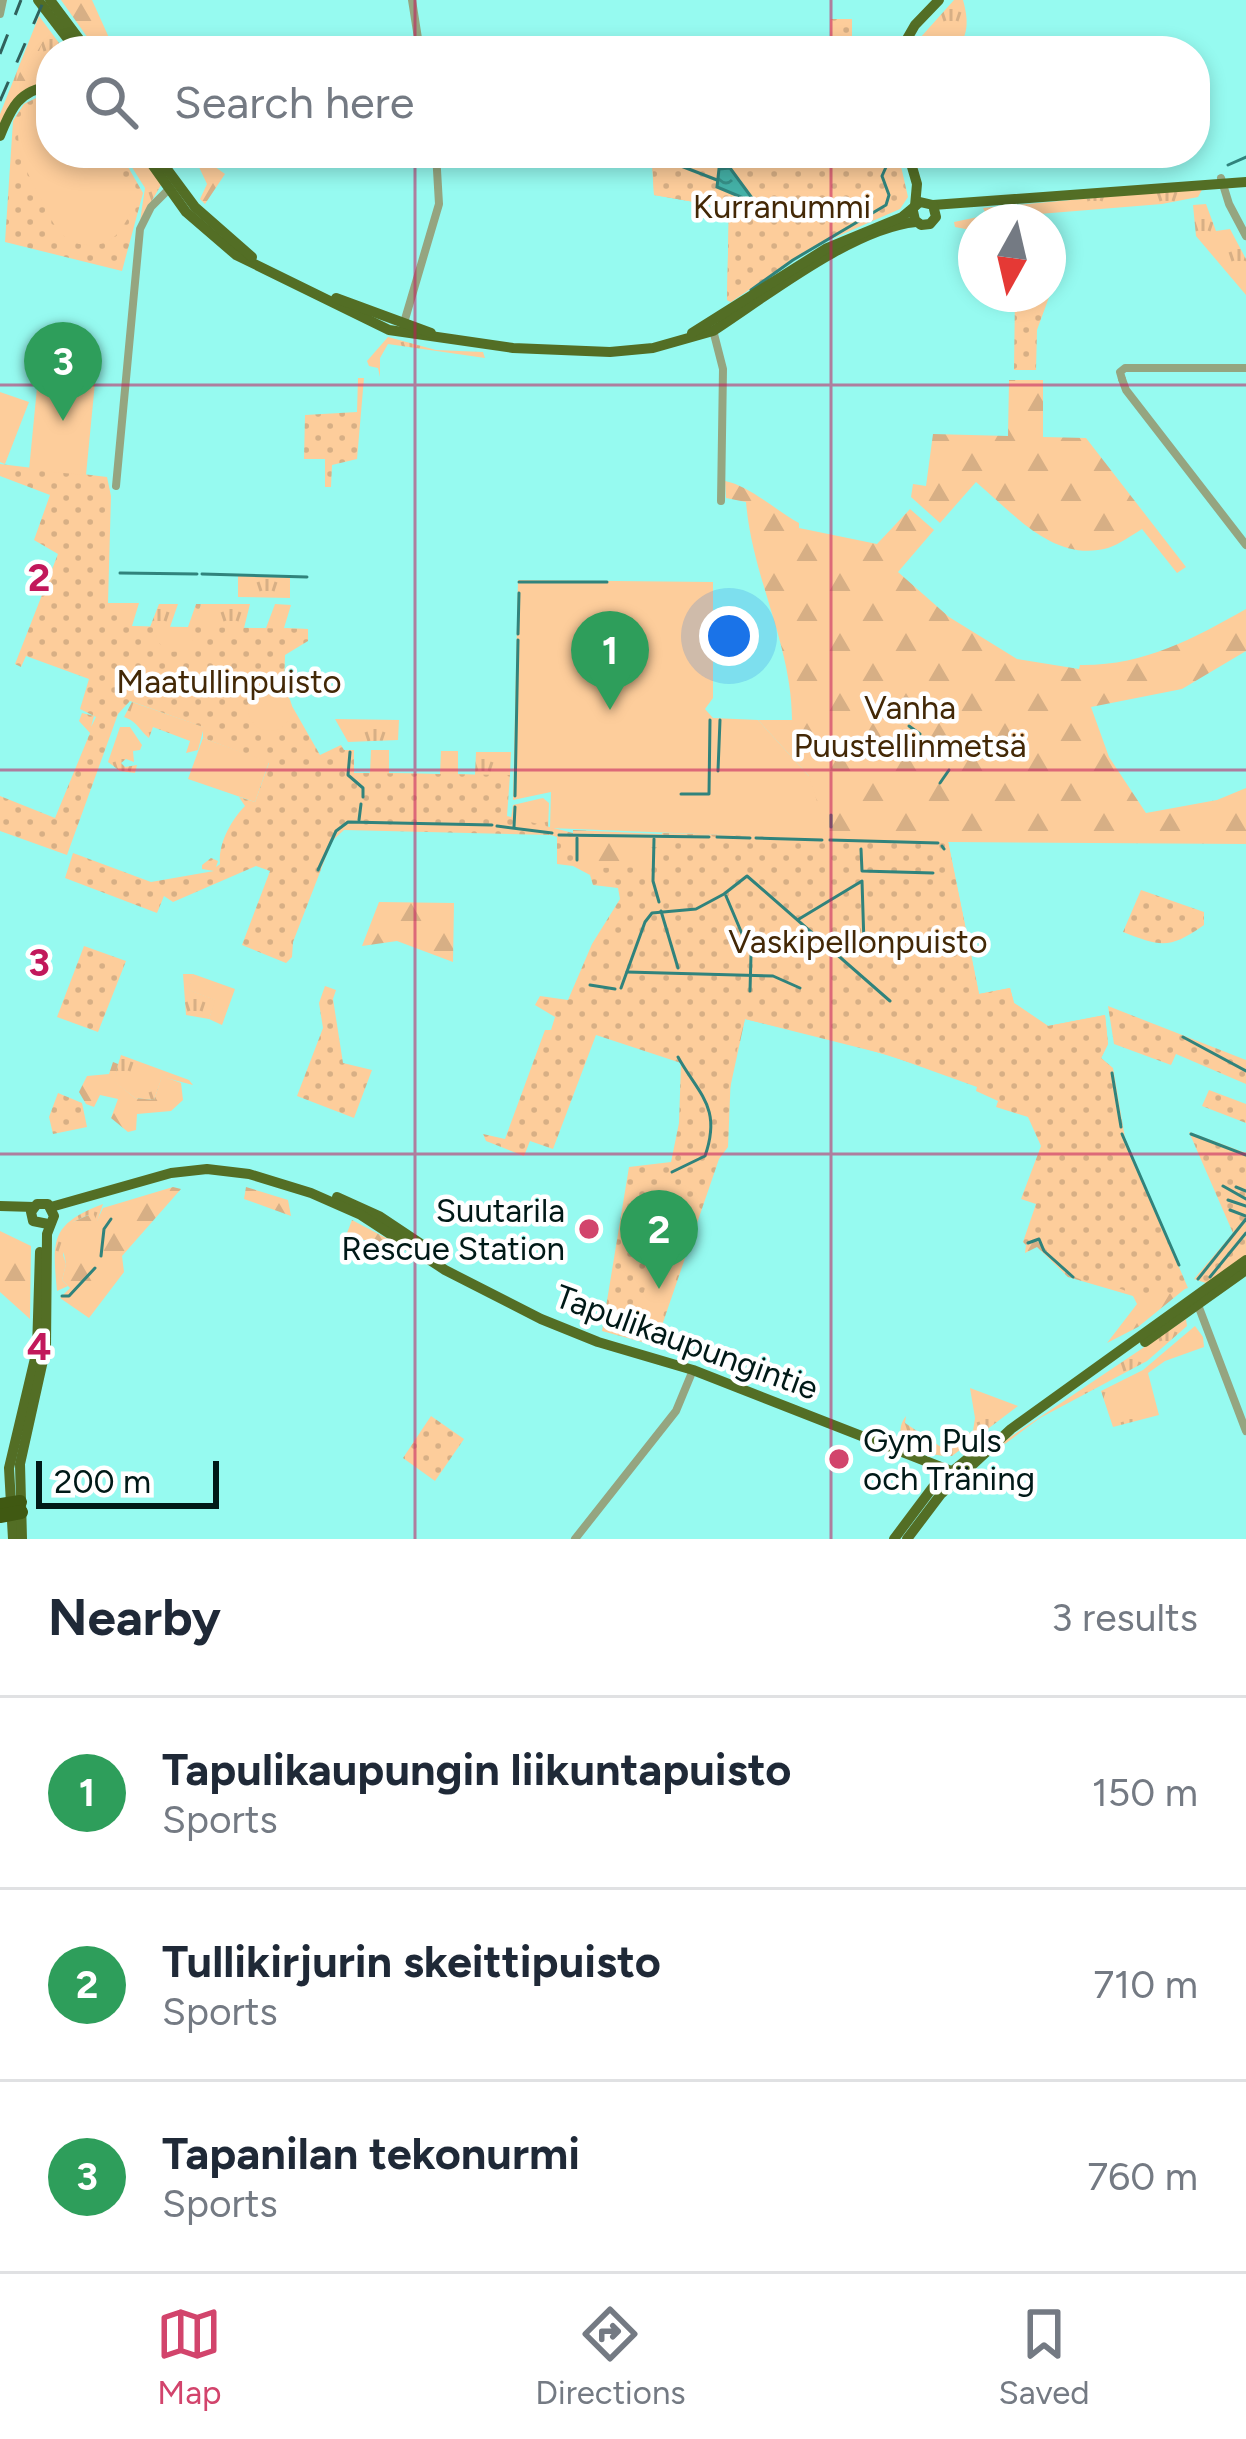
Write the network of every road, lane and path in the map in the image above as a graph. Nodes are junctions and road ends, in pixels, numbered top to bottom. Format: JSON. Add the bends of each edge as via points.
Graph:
{"nodes":[{"id":1,"x":3,"y":0,"type":"edge"},
{"id":2,"x":38,"y":0,"type":"edge"},
{"id":3,"x":50,"y":0,"type":"edge"},
{"id":4,"x":412,"y":0,"type":"edge"},
{"id":5,"x":939,"y":0,"type":"edge"},
{"id":6,"x":0,"y":14,"type":"edge"},
{"id":7,"x":66,"y":36,"type":"edge"},
{"id":8,"x":77,"y":36,"type":"edge"},
{"id":9,"x":418,"y":36,"type":"edge"},
{"id":10,"x":909,"y":36,"type":"edge"},
{"id":11,"x":36,"y":89,"type":"edge"},
{"id":12,"x":0,"y":136,"type":"edge"},
{"id":13,"x":156,"y":168,"type":"edge"},
{"id":14,"x":162,"y":168,"type":"edge"},
{"id":15,"x":438,"y":168,"type":"edge"},
{"id":16,"x":912,"y":168,"type":"edge"},
{"id":17,"x":1246,"y":178,"type":"edge"},
{"id":18,"x":1222,"y":181,"type":"junction"},
{"id":19,"x":172,"y":187,"type":"junction"},
{"id":20,"x":924,"y":210,"type":"junction"},
{"id":21,"x":1246,"y":236,"type":"edge"},
{"id":22,"x":712,"y":327,"type":"junction"},
{"id":23,"x":402,"y":329,"type":"junction"},
{"id":24,"x":1246,"y":368,"type":"edge"},
{"id":25,"x":116,"y":486,"type":"dead end"},
{"id":26,"x":721,"y":501,"type":"dead end"},
{"id":27,"x":1246,"y":545,"type":"edge"},
{"id":28,"x":4,"y":1207,"type":"edge"},
{"id":29,"x":43,"y":1216,"type":"junction"},
{"id":30,"x":1246,"y":1260,"type":"edge"},
{"id":31,"x":1246,"y":1270,"type":"edge"},
{"id":32,"x":1197,"y":1302,"type":"junction"},
{"id":33,"x":693,"y":1370,"type":"junction"},
{"id":34,"x":1246,"y":1431,"type":"edge"},
{"id":35,"x":10,"y":1462,"type":"edge"},
{"id":36,"x":949,"y":1478,"type":"junction"},
{"id":37,"x":10,"y":1509,"type":"edge"},
{"id":38,"x":17,"y":1539,"type":"edge"},
{"id":39,"x":575,"y":1539,"type":"edge"},
{"id":40,"x":894,"y":1539,"type":"edge"},
{"id":41,"x":908,"y":1539,"type":"edge"}],
"edges":[{"from":1,"to":6,"type":"street"},
{"from":2,"to":7,"type":"main road"},
{"from":3,"to":8,"type":"main road"},
{"from":4,"to":9,"type":"street"},
{"from":5,"to":10,"type":"main road"},
{"from":11,"to":12,"type":"main road","via":[[16,100]]},
{"from":13,"to":19,"type":"main road"},
{"from":14,"to":19,"type":"main road"},
{"from":15,"to":23,"type":"street","via":[[441,196]]},
{"from":16,"to":20,"type":"main road"},
{"from":17,"to":18,"type":"main road"},
{"from":18,"to":20,"type":"main road"},
{"from":18,"to":21,"type":"street"},
{"from":19,"to":23,"type":"main road","via":[[258,265]]},
{"from":19,"to":25,"type":"street","via":[[146,214],[137,242]]},
{"from":20,"to":22,"type":"main road","via":[[827,248]]},
{"from":22,"to":23,"type":"main road","via":[[679,341],[599,352]]},
{"from":22,"to":26,"type":"street","via":[[723,369]]},
{"from":24,"to":27,"type":"street","via":[[1121,370],[1126,390]]},
{"from":28,"to":29,"type":"main road","name":"Tapulikaupungintie"},
{"from":29,"to":33,"type":"main road","name":"Tapulikaupungintie","via":[[167,1179],[259,1179],[374,1222],[462,1279],[570,1331]]},
{"from":29,"to":35,"type":"main road","via":[[46,1347]]},
{"from":30,"to":32,"type":"main road"},
{"from":31,"to":32,"type":"main road"},
{"from":32,"to":34,"type":"street"},
{"from":32,"to":36,"type":"main road"},
{"from":33,"to":36,"type":"main road","name":"Tapulikaupungintie","via":[[897,1449]]},
{"from":33,"to":39,"type":"street","via":[[676,1411]]},
{"from":35,"to":37,"type":"main road"},
{"from":36,"to":40,"type":"main road"},
{"from":36,"to":41,"type":"main road"},
{"from":37,"to":38,"type":"main road"}]}
